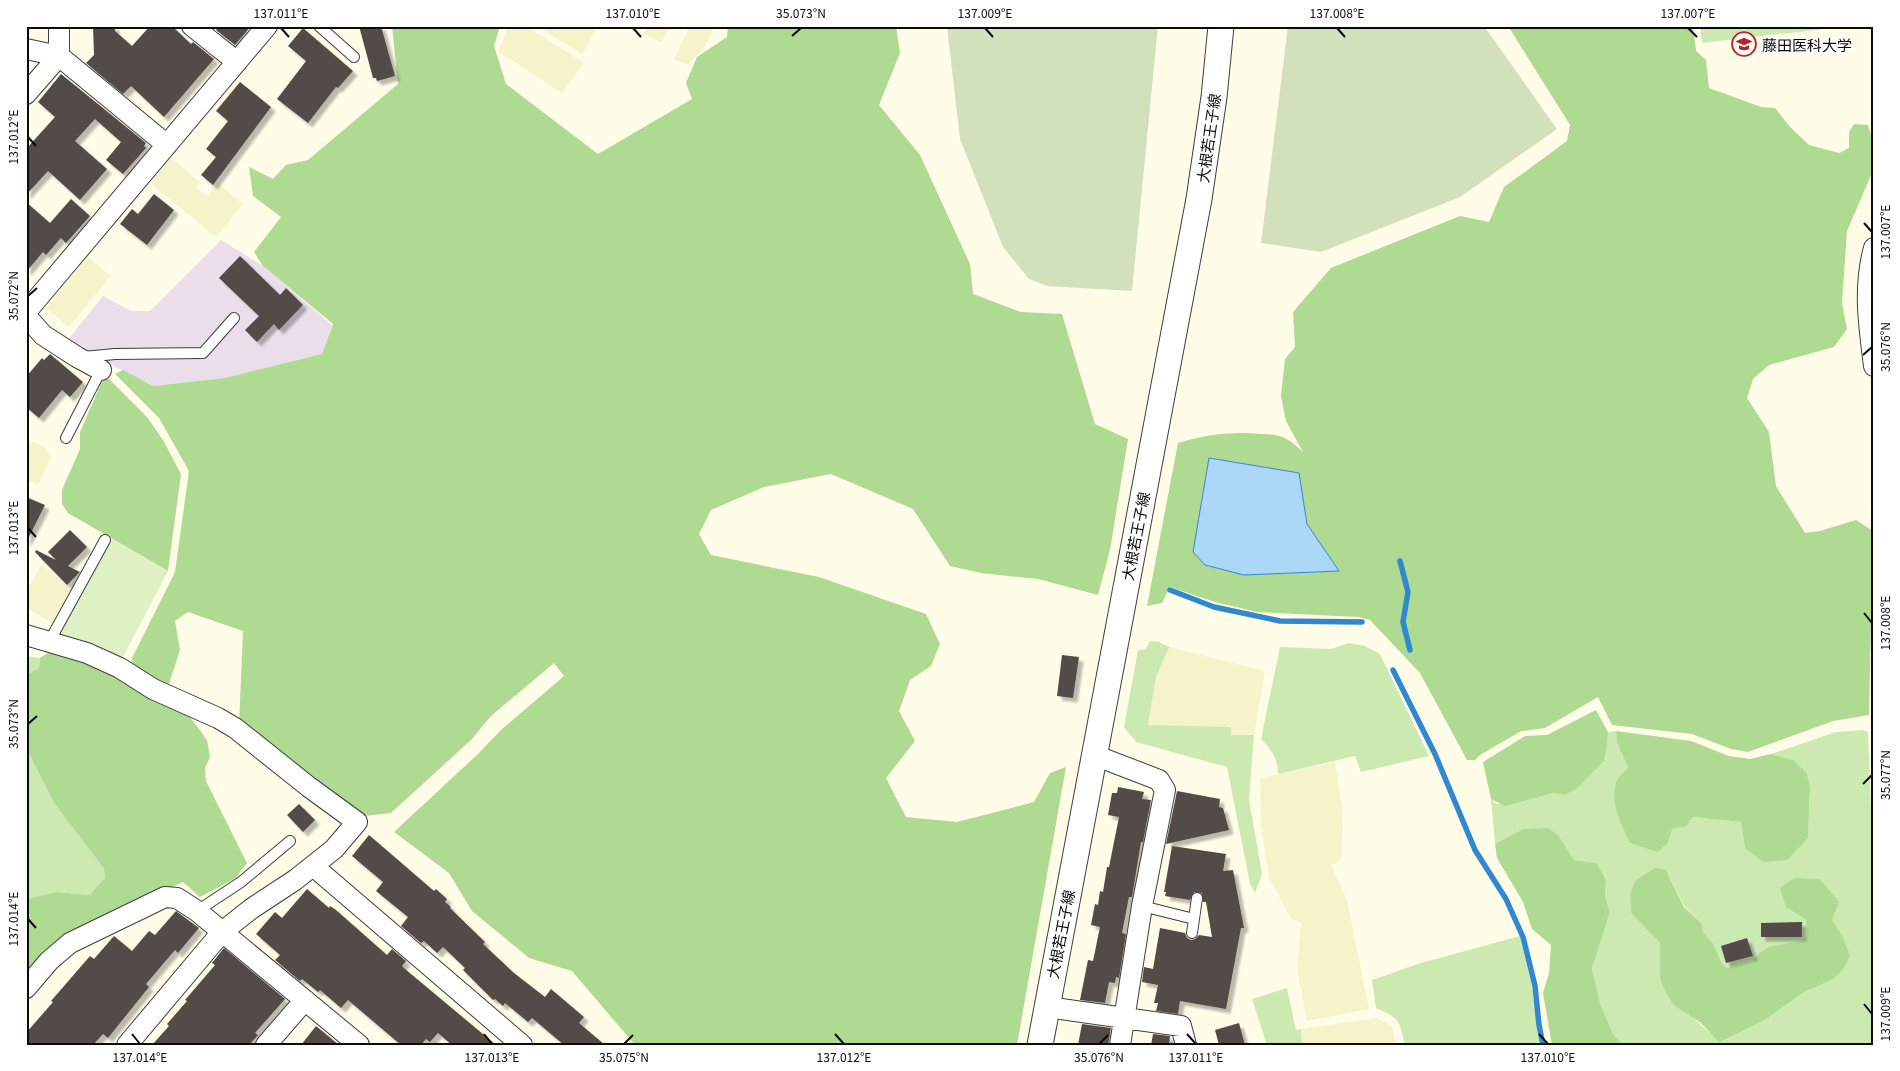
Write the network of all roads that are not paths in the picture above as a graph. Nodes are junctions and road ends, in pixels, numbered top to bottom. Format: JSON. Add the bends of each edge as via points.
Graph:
{"nodes":[{"id":1,"x":59,"y":26,"type":"edge"},
{"id":2,"x":192,"y":26,"type":"edge"},
{"id":3,"x":267,"y":26,"type":"edge"},
{"id":4,"x":319,"y":26,"type":"edge"},
{"id":5,"x":1221,"y":26,"type":"edge"},
{"id":6,"x":26,"y":49,"type":"edge"},
{"id":7,"x":59,"y":56,"type":"junction"},
{"id":8,"x":354,"y":57,"type":"dead end"},
{"id":9,"x":237,"y":62,"type":"junction"},
{"id":10,"x":26,"y":94,"type":"edge"},
{"id":11,"x":167,"y":145,"type":"junction"},
{"id":12,"x":1874,"y":248,"type":"edge"},
{"id":13,"x":26,"y":312,"type":"edge"},
{"id":14,"x":26,"y":316,"type":"edge"},
{"id":15,"x":234,"y":318,"type":"dead end"},
{"id":16,"x":77,"y":357,"type":"junction"},
{"id":17,"x":1874,"y":366,"type":"edge"},
{"id":18,"x":101,"y":370,"type":"joint"},
{"id":19,"x":66,"y":438,"type":"dead end"},
{"id":20,"x":105,"y":540,"type":"dead end"},
{"id":21,"x":26,"y":635,"type":"edge"},
{"id":22,"x":49,"y":642,"type":"junction"},
{"id":23,"x":1094,"y":755,"type":"junction"},
{"id":24,"x":290,"y":842,"type":"dead end"},
{"id":25,"x":312,"y":866,"type":"junction"},
{"id":26,"x":1197,"y":898,"type":"dead end"},
{"id":27,"x":1142,"y":906,"type":"junction"},
{"id":28,"x":197,"y":911,"type":"junction"},
{"id":29,"x":1194,"y":919,"type":"junction"},
{"id":30,"x":222,"y":932,"type":"junction"},
{"id":31,"x":1192,"y":933,"type":"dead end"},
{"id":32,"x":26,"y":988,"type":"edge"},
{"id":33,"x":305,"y":1000,"type":"junction"},
{"id":34,"x":1047,"y":1007,"type":"junction"},
{"id":35,"x":1125,"y":1018,"type":"junction"},
{"id":36,"x":126,"y":1045,"type":"edge"},
{"id":37,"x":266,"y":1045,"type":"edge"},
{"id":38,"x":359,"y":1045,"type":"edge"},
{"id":39,"x":522,"y":1045,"type":"edge"},
{"id":40,"x":1040,"y":1045,"type":"edge"},
{"id":41,"x":1120,"y":1045,"type":"edge"},
{"id":42,"x":1186,"y":1045,"type":"edge"}],
"edges":[{"from":1,"to":7,"type":"street"},
{"from":2,"to":9,"type":"street"},
{"from":3,"to":9,"type":"street"},
{"from":4,"to":8,"type":"lane"},
{"from":5,"to":23,"type":"street","name":"大根若王子線","via":[[1199,199]]},
{"from":6,"to":7,"type":"street"},
{"from":7,"to":10,"type":"street"},
{"from":7,"to":11,"type":"street"},
{"from":9,"to":11,"type":"street"},
{"from":11,"to":13,"type":"street"},
{"from":12,"to":17,"type":"street","via":[[1868,268],[1867,312]]},
{"from":14,"to":16,"type":"street","via":[[43,335]]},
{"from":15,"to":16,"type":"lane","via":[[203,353]]},
{"from":16,"to":18,"type":"street"},
{"from":18,"to":19,"type":"lane"},
{"from":20,"to":22,"type":"lane"},
{"from":21,"to":22,"type":"street"},
{"from":22,"to":25,"type":"street","via":[[87,653],[120,668],[153,689],[218,718],[357,822],[334,849]]},
{"from":23,"to":27,"type":"street","via":[[1158,780],[1165,790]]},
{"from":23,"to":34,"type":"street","name":"大根若王子線"},
{"from":24,"to":28,"type":"lane","via":[[241,882]]},
{"from":25,"to":30,"type":"street"},
{"from":25,"to":39,"type":"street"},
{"from":26,"to":29,"type":"lane"},
{"from":27,"to":29,"type":"lane"},
{"from":27,"to":35,"type":"street"},
{"from":28,"to":30,"type":"street"},
{"from":28,"to":32,"type":"street","via":[[177,898],[165,897],[70,943]]},
{"from":29,"to":31,"type":"lane"},
{"from":30,"to":33,"type":"street"},
{"from":30,"to":36,"type":"street"},
{"from":33,"to":37,"type":"street"},
{"from":33,"to":38,"type":"street"},
{"from":34,"to":35,"type":"street"},
{"from":34,"to":40,"type":"street","name":"大根若王子線"},
{"from":35,"to":41,"type":"street"},
{"from":35,"to":42,"type":"street","via":[[1181,1026]]}]}
